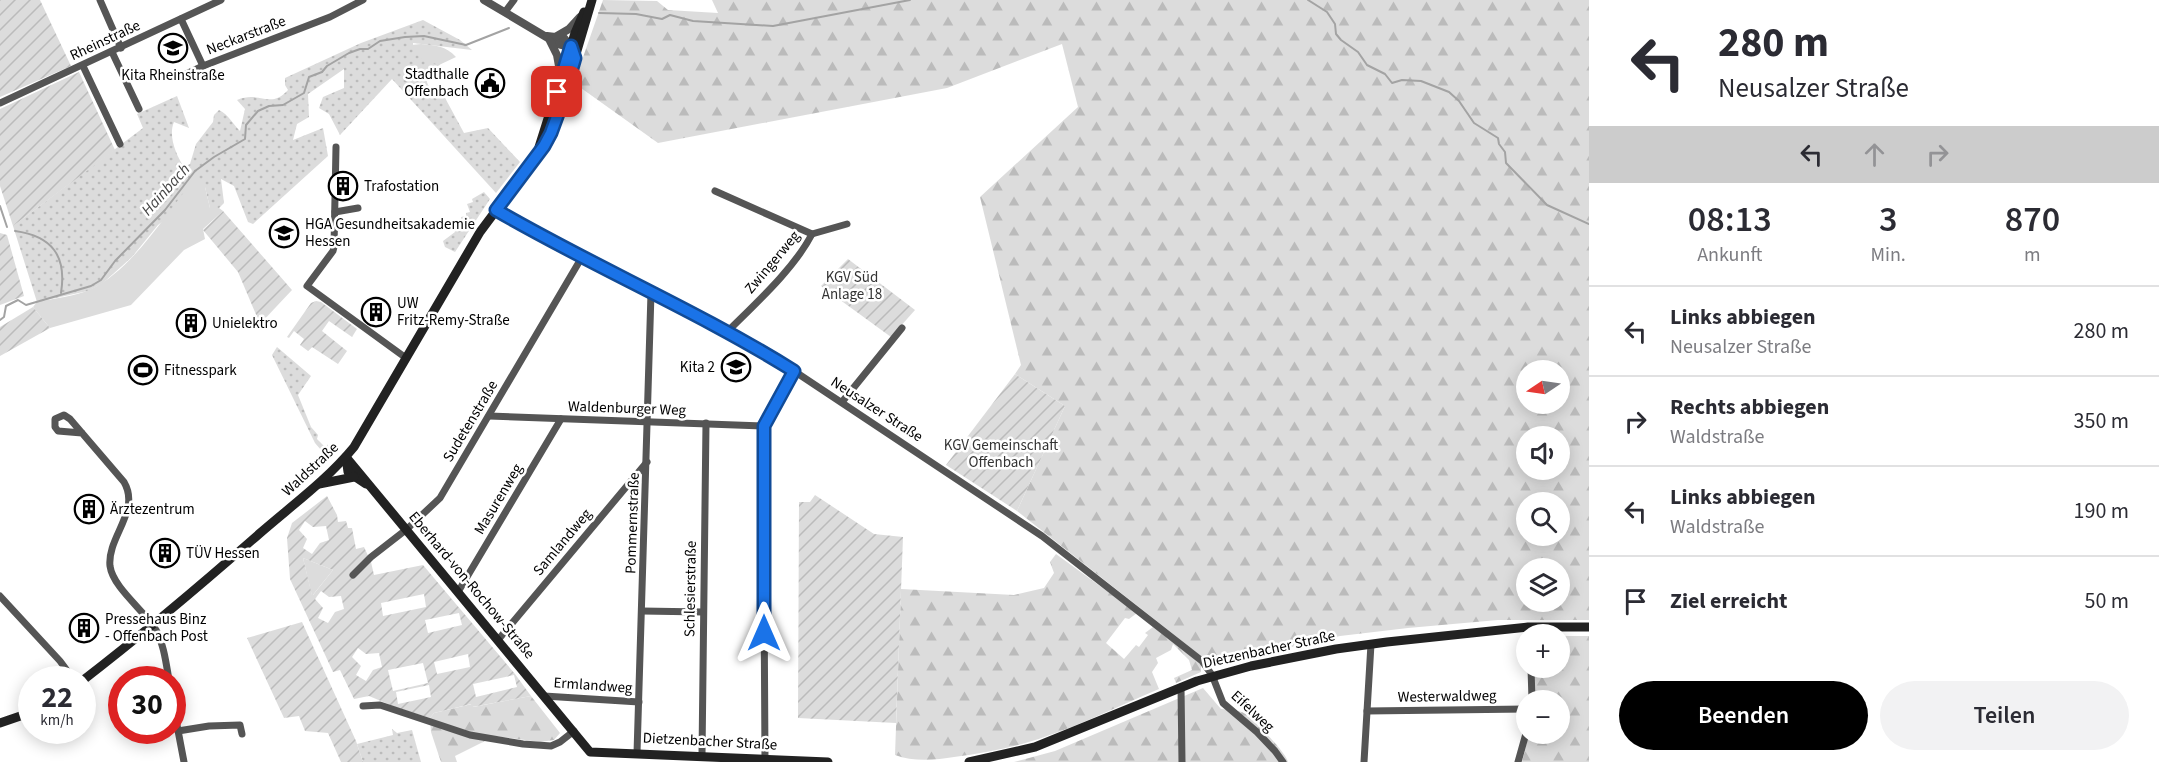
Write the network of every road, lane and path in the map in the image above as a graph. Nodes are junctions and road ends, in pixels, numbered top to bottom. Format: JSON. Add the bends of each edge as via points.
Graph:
{"nodes":[{"id":1,"x":100,"y":0,"type":"edge"},
{"id":2,"x":221,"y":0,"type":"edge"},
{"id":3,"x":363,"y":0,"type":"edge"},
{"id":4,"x":484,"y":0,"type":"edge"},
{"id":5,"x":514,"y":0,"type":"edge"},
{"id":6,"x":592,"y":0,"type":"edge"},
{"id":7,"x":505,"y":12,"type":"junction"},
{"id":8,"x":583,"y":15,"type":"junction"},
{"id":9,"x":182,"y":19,"type":"junction"},
{"id":10,"x":546,"y":36,"type":"junction"},
{"id":11,"x":557,"y":36,"type":"junction"},
{"id":12,"x":575,"y":44,"type":"junction"},
{"id":13,"x":121,"y":48,"type":"junction"},
{"id":14,"x":112,"y":52,"type":"junction"},
{"id":15,"x":83,"y":66,"type":"junction"},
{"id":16,"x":203,"y":66,"type":"junction"},
{"id":17,"x":180,"y":77,"type":"dead end"},
{"id":18,"x":561,"y":77,"type":"junction"},
{"id":19,"x":0,"y":103,"type":"edge"},
{"id":20,"x":139,"y":109,"type":"dead end"},
{"id":21,"x":120,"y":144,"type":"dead end"},
{"id":22,"x":336,"y":147,"type":"dead end"},
{"id":23,"x":531,"y":162,"type":"junction"},
{"id":24,"x":715,"y":191,"type":"dead end"},
{"id":25,"x":358,"y":208,"type":"dead end"},
{"id":26,"x":496,"y":210,"type":"junction"},
{"id":27,"x":335,"y":212,"type":"junction"},
{"id":28,"x":847,"y":224,"type":"dead end"},
{"id":29,"x":812,"y":234,"type":"junction"},
{"id":30,"x":582,"y":257,"type":"junction"},
{"id":31,"x":651,"y":293,"type":"junction"},
{"id":32,"x":902,"y":328,"type":"dead end"},
{"id":33,"x":727,"y":332,"type":"junction"},
{"id":34,"x":406,"y":358,"type":"junction"},
{"id":35,"x":794,"y":371,"type":"junction"},
{"id":36,"x":842,"y":402,"type":"junction"},
{"id":37,"x":489,"y":416,"type":"junction"},
{"id":38,"x":561,"y":419,"type":"junction"},
{"id":39,"x":648,"y":422,"type":"junction"},
{"id":40,"x":706,"y":423,"type":"junction"},
{"id":41,"x":764,"y":426,"type":"junction"},
{"id":42,"x":82,"y":433,"type":"dead end"},
{"id":43,"x":346,"y":457,"type":"junction"},
{"id":44,"x":647,"y":462,"type":"junction"},
{"id":45,"x":354,"y":477,"type":"junction"},
{"id":46,"x":316,"y":484,"type":"junction"},
{"id":47,"x":370,"y":486,"type":"junction"},
{"id":48,"x":406,"y":529,"type":"junction"},
{"id":49,"x":353,"y":575,"type":"dead end"},
{"id":50,"x":458,"y":592,"type":"junction"},
{"id":51,"x":0,"y":596,"type":"edge"},
{"id":52,"x":642,"y":611,"type":"junction"},
{"id":53,"x":703,"y":612,"type":"junction"},
{"id":54,"x":152,"y":624,"type":"junction"},
{"id":55,"x":1589,"y":627,"type":"edge"},
{"id":56,"x":1570,"y":628,"type":"edge"},
{"id":57,"x":1516,"y":632,"type":"edge"},
{"id":58,"x":498,"y":640,"type":"junction"},
{"id":59,"x":1371,"y":644,"type":"junction"},
{"id":60,"x":64,"y":666,"type":"edge"},
{"id":61,"x":166,"y":666,"type":"edge"},
{"id":62,"x":96,"y":670,"type":"edge"},
{"id":63,"x":1212,"y":675,"type":"junction"},
{"id":64,"x":1181,"y":687,"type":"junction"},
{"id":65,"x":544,"y":696,"type":"junction"},
{"id":66,"x":639,"y":702,"type":"junction"},
{"id":67,"x":363,"y":706,"type":"dead end"},
{"id":68,"x":1516,"y":709,"type":"edge"},
{"id":69,"x":1367,"y":711,"type":"junction"},
{"id":70,"x":18,"y":717,"type":"edge"},
{"id":71,"x":0,"y":723,"type":"edge"},
{"id":72,"x":186,"y":730,"type":"edge"},
{"id":73,"x":574,"y":731,"type":"junction"},
{"id":74,"x":242,"y":734,"type":"dead end"},
{"id":75,"x":181,"y":744,"type":"edge"},
{"id":76,"x":1523,"y":744,"type":"edge"},
{"id":77,"x":590,"y":752,"type":"junction"},
{"id":78,"x":637,"y":753,"type":"junction"},
{"id":79,"x":702,"y":755,"type":"junction"},
{"id":80,"x":765,"y":759,"type":"junction"},
{"id":81,"x":184,"y":762,"type":"edge"},
{"id":82,"x":593,"y":762,"type":"edge"},
{"id":83,"x":828,"y":762,"type":"edge"},
{"id":84,"x":969,"y":762,"type":"edge"},
{"id":85,"x":1182,"y":762,"type":"edge"},
{"id":86,"x":1283,"y":762,"type":"edge"},
{"id":87,"x":1364,"y":762,"type":"edge"},
{"id":88,"x":1518,"y":762,"type":"edge"}],
"edges":[{"from":1,"to":13,"type":"street"},
{"from":2,"to":9,"type":"street","name":"Rheinstraße"},
{"from":3,"to":16,"type":"street","name":"Neckarstraße","via":[[330,17]]},
{"from":4,"to":7,"type":"street"},
{"from":5,"to":7,"type":"street"},
{"from":6,"to":8,"type":"main road","name":"Waldstraße"},
{"from":6,"to":12,"type":"main road","name":"Waldstraße"},
{"from":7,"to":10,"type":"street"},
{"from":8,"to":11,"type":"street"},
{"from":8,"to":12,"type":"main road","name":"Waldstraße"},
{"from":9,"to":13,"type":"street","name":"Rheinstraße"},
{"from":9,"to":16,"type":"street","name":"Neckarstraße"},
{"from":10,"to":11,"type":"street"},
{"from":10,"to":12,"type":"street","via":[[558,44]]},
{"from":10,"to":18,"type":"street","via":[[557,56]]},
{"from":11,"to":12,"type":"street"},
{"from":12,"to":18,"type":"main road","name":"Waldstraße"},
{"from":12,"to":23,"type":"main road","name":"Waldstraße","via":[[561,109],[551,133]]},
{"from":13,"to":14,"type":"street","name":"Rheinstraße"},
{"from":14,"to":15,"type":"street","name":"Rheinstraße"},
{"from":14,"to":20,"type":"street"},
{"from":15,"to":19,"type":"street","name":"Rheinstraße"},
{"from":15,"to":21,"type":"street"},
{"from":16,"to":17,"type":"street","name":"Neckarstraße"},
{"from":18,"to":23,"type":"main road","name":"Waldstraße"},
{"from":22,"to":27,"type":"street"},
{"from":23,"to":26,"type":"main road","name":"Waldstraße"},
{"from":24,"to":29,"type":"street"},
{"from":25,"to":27,"type":"street"},
{"from":26,"to":30,"type":"street","name":"Neusalzer Straße"},
{"from":26,"to":34,"type":"main road","name":"Waldstraße"},
{"from":27,"to":34,"type":"street","via":[[333,251],[307,286]]},
{"from":28,"to":29,"type":"street","name":"Zwingerweg"},
{"from":29,"to":33,"type":"street","name":"Zwingerweg","via":[[765,294]]},
{"from":30,"to":31,"type":"street","name":"Neusalzer Straße"},
{"from":30,"to":37,"type":"street","name":"Sudetenstraße"},
{"from":31,"to":33,"type":"street","name":"Neusalzer Straße"},
{"from":31,"to":39,"type":"street","name":"Pommernstraße"},
{"from":32,"to":36,"type":"street"},
{"from":33,"to":35,"type":"street","name":"Neusalzer Straße"},
{"from":34,"to":43,"type":"main road","name":"Waldstraße"},
{"from":35,"to":36,"type":"street","name":"Neusalzer Straße"},
{"from":35,"to":41,"type":"street"},
{"from":36,"to":63,"type":"street","name":"Neusalzer Straße","via":[[1042,536],[1198,658]]},
{"from":37,"to":38,"type":"street","name":"Waldenburger Weg"},
{"from":37,"to":48,"type":"street","name":"Sudetenstraße","via":[[440,498]]},
{"from":38,"to":39,"type":"street","name":"Waldenburger Weg"},
{"from":38,"to":50,"type":"street","name":"Masurenweg"},
{"from":39,"to":40,"type":"street","name":"Waldenburger Weg"},
{"from":39,"to":44,"type":"street","name":"Pommernstraße"},
{"from":40,"to":41,"type":"street","name":"Waldenburger Weg"},
{"from":40,"to":53,"type":"street","name":"Schlesierstraße"},
{"from":41,"to":80,"type":"street"},
{"from":42,"to":54,"type":"street","via":[[128,490],[129,505],[112,551],[110,569]]},
{"from":43,"to":45,"type":"main road","via":[[346,468]]},
{"from":43,"to":46,"type":"main road","name":"Waldstraße"},
{"from":43,"to":47,"type":"main road","name":"Eberhard-von-Rochow-Straße"},
{"from":44,"to":52,"type":"street","name":"Pommernstraße"},
{"from":44,"to":58,"type":"street","name":"Samlandweg"},
{"from":45,"to":46,"type":"main road"},
{"from":45,"to":47,"type":"main road"},
{"from":46,"to":54,"type":"main road","name":"Waldstraße"},
{"from":47,"to":48,"type":"main road","name":"Eberhard-von-Rochow-Straße"},
{"from":48,"to":49,"type":"street","name":"Sudetenstraße"},
{"from":48,"to":50,"type":"main road","name":"Eberhard-von-Rochow-Straße"},
{"from":50,"to":58,"type":"main road","name":"Eberhard-von-Rochow-Straße"},
{"from":51,"to":60,"type":"street"},
{"from":52,"to":53,"type":"street"},
{"from":52,"to":66,"type":"street","name":"Pommernstraße"},
{"from":53,"to":79,"type":"street","name":"Schlesierstraße"},
{"from":54,"to":61,"type":"street"},
{"from":54,"to":62,"type":"main road","name":"Waldstraße"},
{"from":55,"to":56,"type":"main road","name":"Dietzenbacher Straße"},
{"from":57,"to":59,"type":"main road","name":"Dietzenbacher Straße"},
{"from":58,"to":65,"type":"main road","name":"Eberhard-von-Rochow-Straße"},
{"from":59,"to":63,"type":"main road","name":"Dietzenbacher Straße"},
{"from":59,"to":69,"type":"street"},
{"from":63,"to":64,"type":"main road","name":"Dietzenbacher Straße"},
{"from":63,"to":86,"type":"street","name":"Eifelweg","via":[[1223,704],[1257,732]]},
{"from":64,"to":84,"type":"main road","name":"Dietzenbacher Straße","via":[[1035,747]]},
{"from":64,"to":85,"type":"street"},
{"from":65,"to":66,"type":"street","name":"Ermlandweg"},
{"from":65,"to":73,"type":"main road","name":"Eberhard-von-Rochow-Straße"},
{"from":66,"to":78,"type":"street","name":"Pommernstraße"},
{"from":67,"to":73,"type":"street","via":[[380,705],[470,735],[523,744],[550,746]]},
{"from":68,"to":69,"type":"street","name":"Westerwaldweg"},
{"from":69,"to":87,"type":"street"},
{"from":70,"to":71,"type":"main road"},
{"from":72,"to":74,"type":"street","via":[[240,725]]},
{"from":73,"to":77,"type":"main road","name":"Eberhard-von-Rochow-Straße"},
{"from":75,"to":81,"type":"street"},
{"from":76,"to":88,"type":"street"},
{"from":77,"to":78,"type":"main road","name":"Dietzenbacher Straße"},
{"from":77,"to":82,"type":"street","name":"Eberhard-von-Rochow-Straße"},
{"from":78,"to":79,"type":"main road","name":"Dietzenbacher Straße"},
{"from":79,"to":80,"type":"main road","name":"Dietzenbacher Straße"},
{"from":80,"to":83,"type":"main road","name":"Dietzenbacher Straße"}]}
